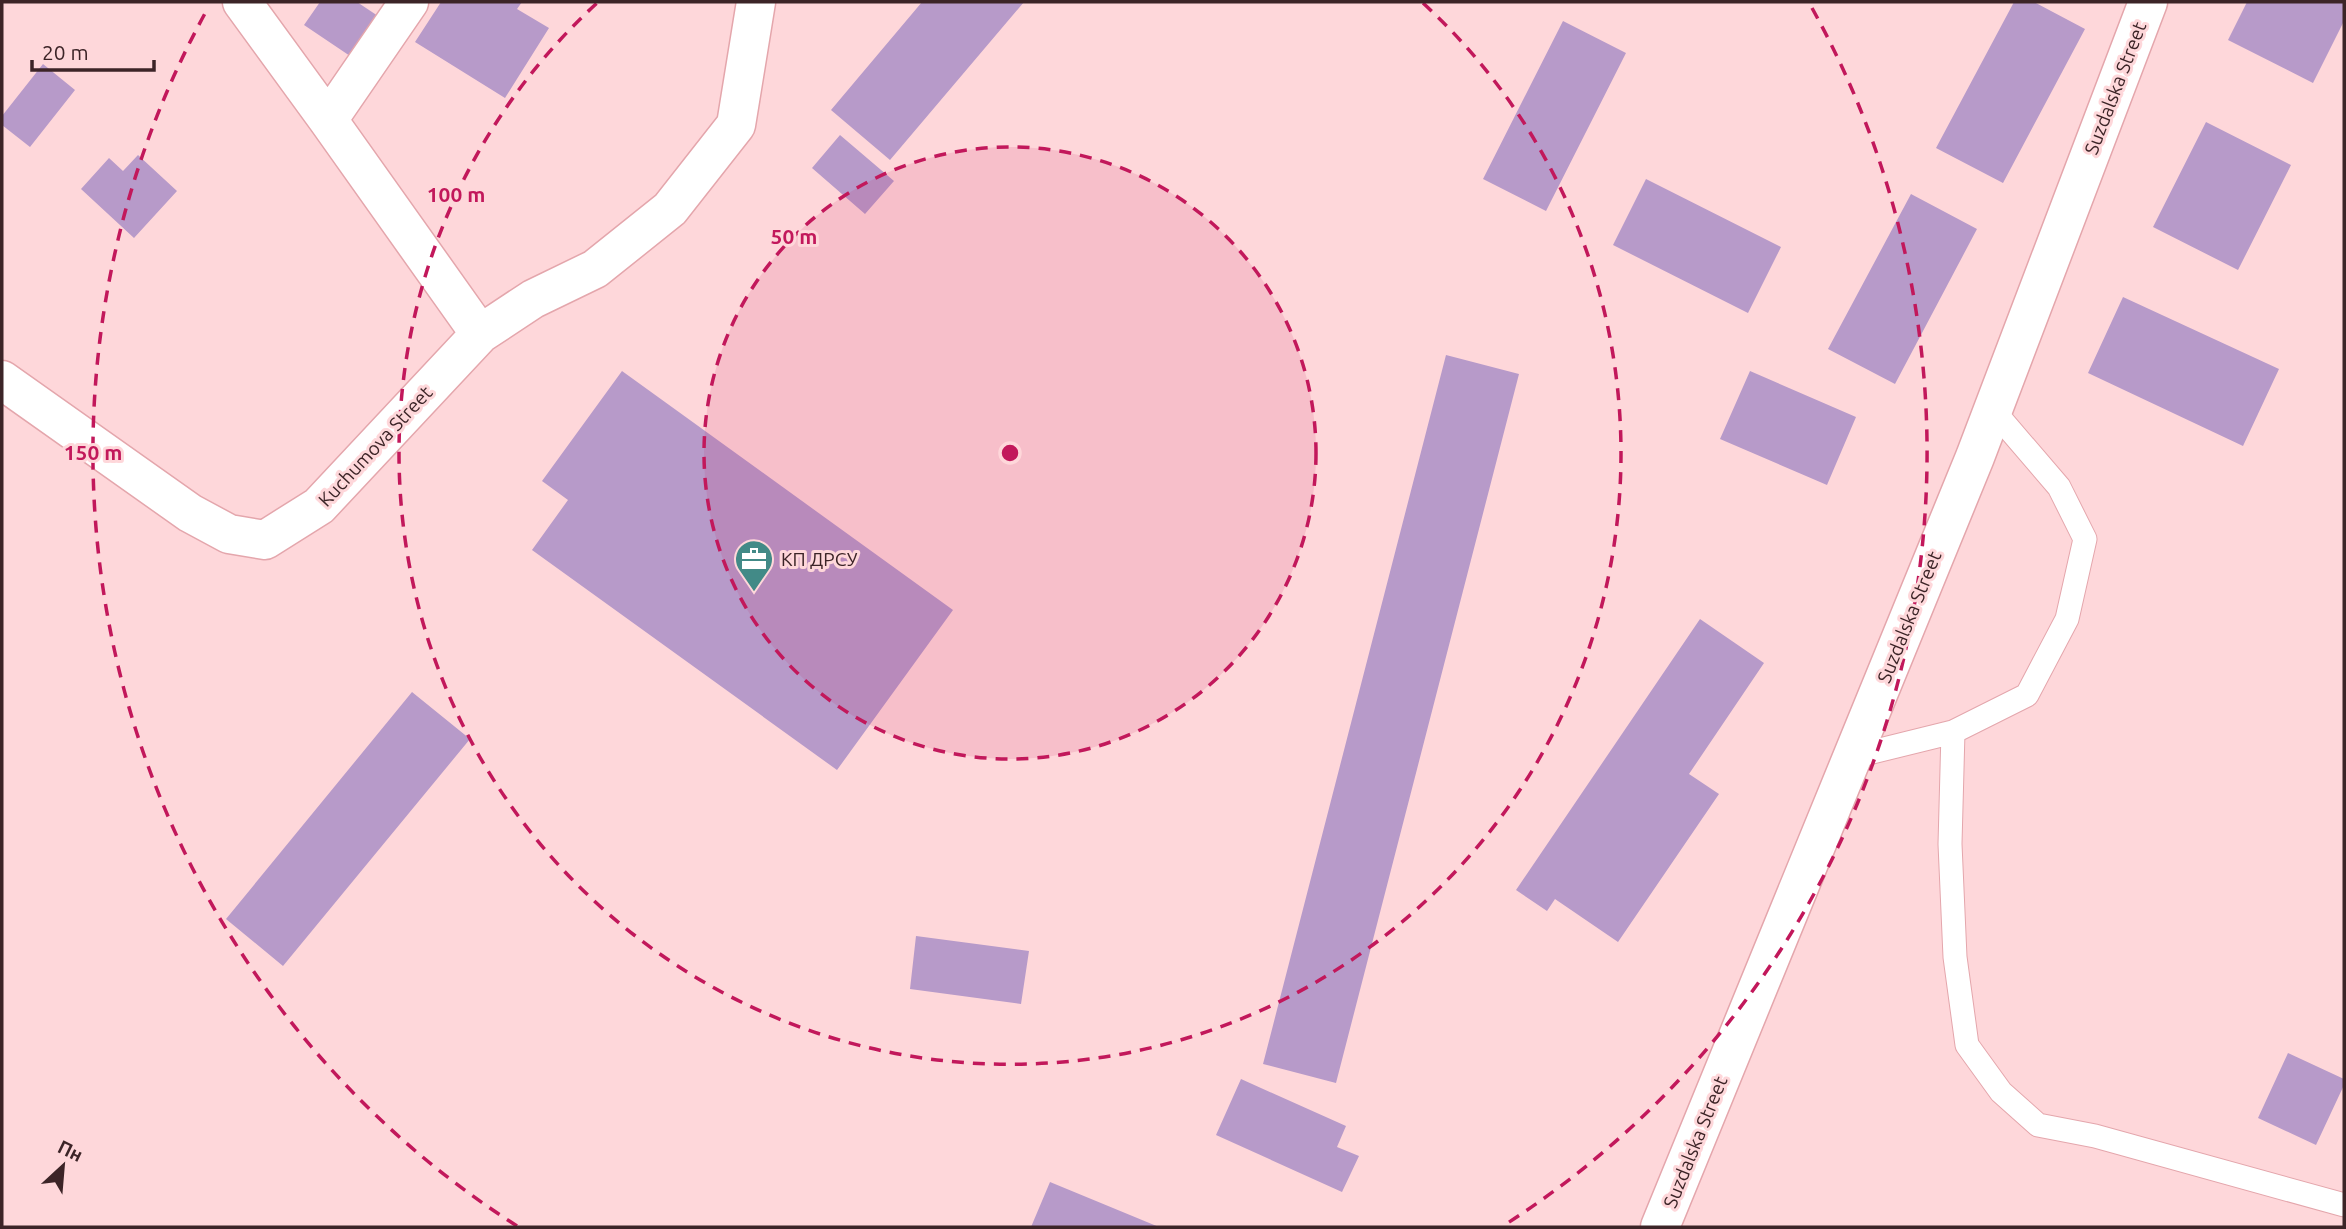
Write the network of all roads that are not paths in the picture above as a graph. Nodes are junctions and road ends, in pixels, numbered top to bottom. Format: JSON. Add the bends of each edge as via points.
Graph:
{"nodes":[{"id":1,"x":242,"y":2,"type":"edge"},
{"id":2,"x":409,"y":2,"type":"edge"},
{"id":3,"x":756,"y":2,"type":"edge"},
{"id":4,"x":2148,"y":2,"type":"edge"},
{"id":5,"x":328,"y":120,"type":"junction"},
{"id":6,"x":480,"y":334,"type":"junction"},
{"id":7,"x":2,"y":380,"type":"edge"},
{"id":8,"x":1993,"y":410,"type":"junction"},
{"id":9,"x":1953,"y":732,"type":"junction"},
{"id":10,"x":1852,"y":757,"type":"junction"},
{"id":11,"x":2344,"y":1205,"type":"edge"},
{"id":12,"x":1660,"y":1227,"type":"edge"}],
"edges":[{"from":1,"to":5,"type":"street"},
{"from":2,"to":5,"type":"street"},
{"from":3,"to":6,"type":"street","name":"Kuchumova Street","via":[[736,125],[670,209],[595,269],[533,299]]},
{"from":4,"to":8,"type":"street","name":"Suzdalska Street"},
{"from":5,"to":6,"type":"street"},
{"from":6,"to":7,"type":"street","name":"Kuchumova Street","via":[[319,506],[265,540],[229,534],[190,513]]},
{"from":8,"to":9,"type":"lane","via":[[2059,488],[2085,539],[2067,619],[2026,695]]},
{"from":8,"to":10,"type":"street","name":"Suzdalska Street"},
{"from":9,"to":10,"type":"lane"},
{"from":9,"to":11,"type":"lane","via":[[1950,844],[1955,957],[1968,1045],[2001,1092],[2038,1125],[2095,1136]]},
{"from":10,"to":12,"type":"street","name":"Suzdalska Street"}]}
